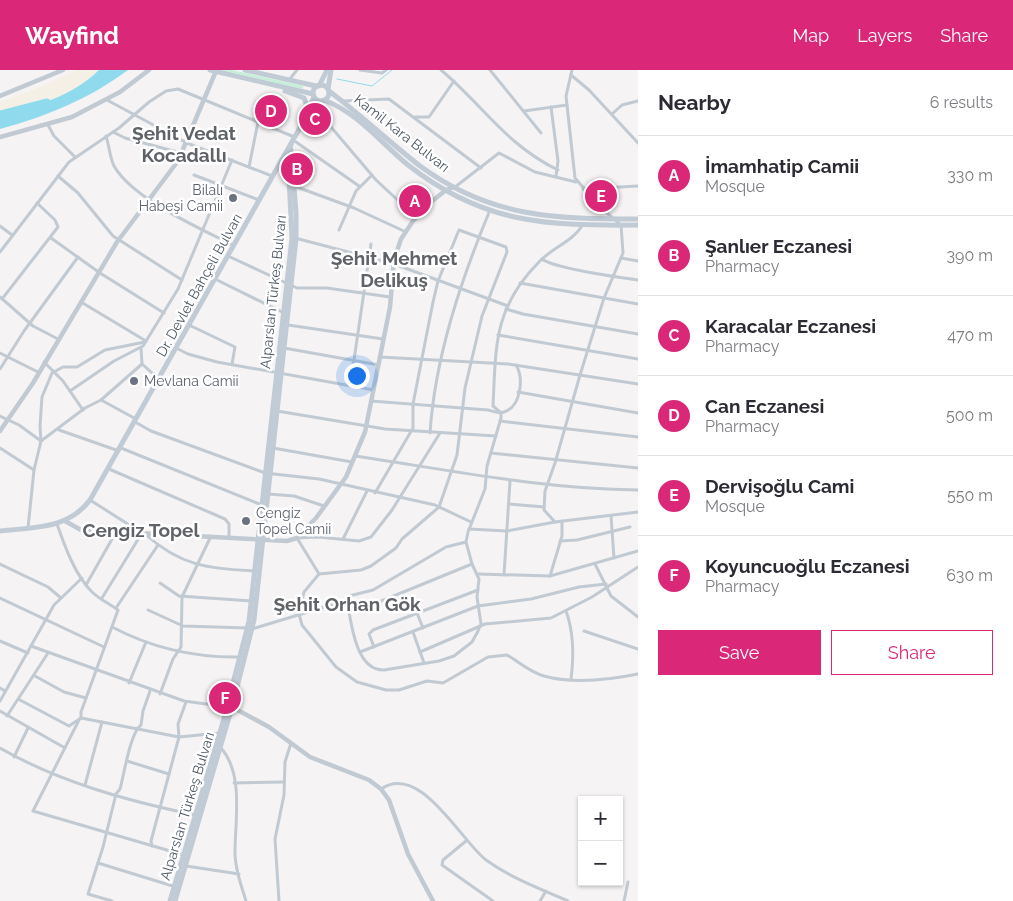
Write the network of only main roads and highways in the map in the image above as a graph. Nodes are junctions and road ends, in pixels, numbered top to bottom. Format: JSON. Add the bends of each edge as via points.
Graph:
{"nodes":[{"id":1,"x":245,"y":70,"type":"edge"},
{"id":2,"x":327,"y":70,"type":"edge"},
{"id":3,"x":331,"y":70,"type":"edge"},
{"id":4,"x":213,"y":71,"type":"edge"},
{"id":5,"x":261,"y":82,"type":"junction"},
{"id":6,"x":318,"y":86,"type":"junction"},
{"id":7,"x":328,"y":90,"type":"junction"},
{"id":8,"x":313,"y":96,"type":"junction"},
{"id":9,"x":323,"y":101,"type":"junction"},
{"id":10,"x":307,"y":114,"type":"junction"},
{"id":11,"x":293,"y":143,"type":"junction"},
{"id":12,"x":638,"y":219,"type":"edge"},
{"id":13,"x":638,"y":225,"type":"edge"},
{"id":14,"x":286,"y":314,"type":"junction"},
{"id":15,"x":279,"y":372,"type":"junction"},
{"id":16,"x":268,"y":474,"type":"junction"},
{"id":17,"x":264,"y":506,"type":"junction"},
{"id":18,"x":0,"y":531,"type":"edge"},
{"id":19,"x":261,"y":538,"type":"junction"},
{"id":20,"x":250,"y":628,"type":"junction"},
{"id":21,"x":222,"y":733,"type":"junction"},
{"id":22,"x":198,"y":815,"type":"junction"},
{"id":23,"x":186,"y":856,"type":"junction"},
{"id":24,"x":177,"y":888,"type":"junction"},
{"id":25,"x":170,"y":901,"type":"edge"},
{"id":26,"x":175,"y":901,"type":"edge"}],
"edges":[{"from":1,"to":6,"type":"main road"},
{"from":2,"to":6,"type":"main road","name":"Dr. Devlet Bahçeli Bulvarı"},
{"from":3,"to":7,"type":"main road"},
{"from":4,"to":5,"type":"main road"},
{"from":5,"to":8,"type":"main road"},
{"from":5,"to":10,"type":"main road","via":[[304,98]]},
{"from":6,"to":7,"type":"main road","name":"Kamil Kara Bulvarı"},
{"from":6,"to":8,"type":"main road","name":"Dr. Devlet Bahçeli Bulvarı"},
{"from":7,"to":9,"type":"main road"},
{"from":7,"to":12,"type":"main road","name":"Kamil Kara Bulvarı","via":[[421,166],[454,187],[496,205],[565,219]]},
{"from":8,"to":9,"type":"main road","name":"Kamil Kara Bulvarı"},
{"from":8,"to":10,"type":"main road","name":"Dr. Devlet Bahçeli Bulvarı"},
{"from":9,"to":10,"type":"main road"},
{"from":9,"to":13,"type":"main road","name":"Kamil Kara Bulvarı","via":[[348,112],[406,163],[446,190],[490,210],[535,222],[582,226]]},
{"from":10,"to":11,"type":"main road","name":"Dr. Devlet Bahçeli Bulvarı"},
{"from":11,"to":14,"type":"main road","name":"Alparslan Türkeş Bulvarı","via":[[294,238]]},
{"from":11,"to":18,"type":"main road","name":"Dr. Devlet Bahçeli Bulvarı","via":[[90,500],[65,522]]},
{"from":14,"to":15,"type":"main road","name":"Alparslan Türkeş Bulvarı"},
{"from":14,"to":15,"type":"main road","name":"Alparslan Türkeş Bulvarı","via":[[288,325]]},
{"from":15,"to":16,"type":"main road","name":"Alparslan Türkeş Bulvarı"},
{"from":16,"to":17,"type":"main road","name":"Alparslan Türkeş Bulvarı"},
{"from":16,"to":17,"type":"main road","name":"Alparslan Türkeş Bulvarı"},
{"from":17,"to":19,"type":"main road","name":"Alparslan Türkeş Bulvarı"},
{"from":19,"to":20,"type":"main road","name":"Alparslan Türkeş Bulvarı"},
{"from":19,"to":20,"type":"main road","name":"Alparslan Türkeş Bulvarı"},
{"from":20,"to":21,"type":"main road","name":"Alparslan Türkeş Bulvarı"},
{"from":21,"to":22,"type":"main road","name":"Alparslan Türkeş Bulvarı"},
{"from":21,"to":22,"type":"main road","name":"Alparslan Türkeş Bulvarı"},
{"from":22,"to":23,"type":"main road","name":"Alparslan Türkeş Bulvarı"},
{"from":23,"to":24,"type":"main road","name":"Alparslan Türkeş Bulvarı"},
{"from":23,"to":24,"type":"main road","name":"Alparslan Türkeş Bulvarı"},
{"from":24,"to":25,"type":"main road","name":"Alparslan Türkeş Bulvarı"},
{"from":24,"to":26,"type":"main road","name":"Alparslan Türkeş Bulvarı"}]}
